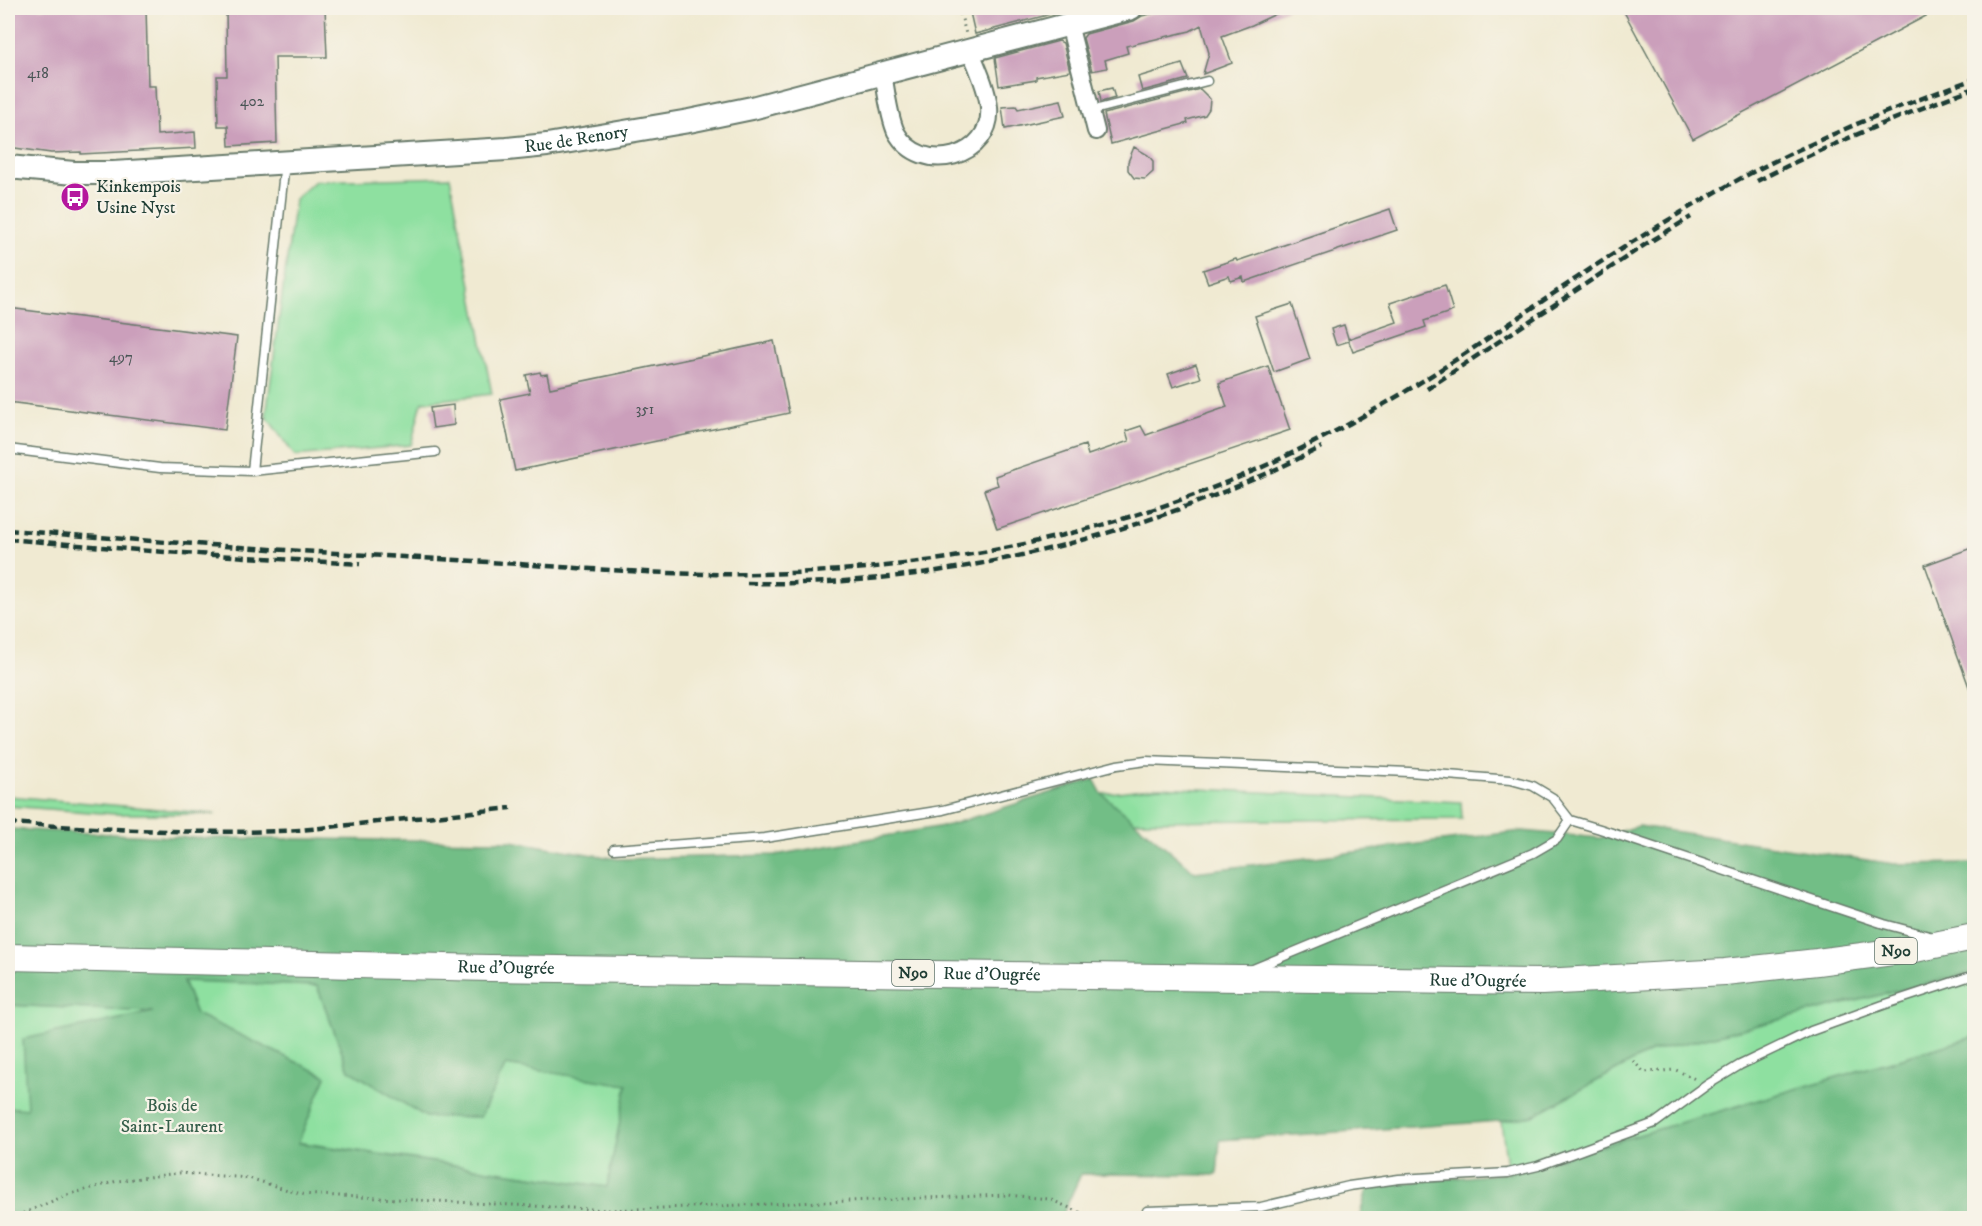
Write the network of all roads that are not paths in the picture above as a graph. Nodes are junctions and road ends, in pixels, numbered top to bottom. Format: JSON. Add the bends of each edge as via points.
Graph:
{"nodes":[{"id":1,"x":1131,"y":8,"type":"edge"},
{"id":2,"x":1069,"y":24,"type":"junction"},
{"id":3,"x":970,"y":50,"type":"junction"},
{"id":4,"x":883,"y":74,"type":"junction"},
{"id":5,"x":1207,"y":81,"type":"dead end"},
{"id":6,"x":1090,"y":111,"type":"junction"},
{"id":7,"x":1096,"y":131,"type":"dead end"},
{"id":8,"x":285,"y":162,"type":"junction"},
{"id":9,"x":8,"y":167,"type":"edge"},
{"id":10,"x":8,"y":449,"type":"edge"},
{"id":11,"x":435,"y":452,"type":"dead end"},
{"id":12,"x":252,"y":471,"type":"junction"},
{"id":13,"x":1570,"y":820,"type":"junction"},
{"id":14,"x":614,"y":849,"type":"dead end"},
{"id":15,"x":1963,"y":939,"type":"edge"},
{"id":16,"x":8,"y":957,"type":"edge"},
{"id":17,"x":1974,"y":975,"type":"edge"},
{"id":18,"x":1233,"y":977,"type":"junction"},
{"id":19,"x":1147,"y":1211,"type":"road end"}],
"edges":[{"from":1,"to":2,"type":"street","name":"Rue de Renory"},
{"from":2,"to":3,"type":"street","name":"Rue de Renory"},
{"from":2,"to":6,"type":"street"},
{"from":3,"to":4,"type":"street","name":"Rue de Renory"},
{"from":3,"to":4,"type":"street","via":[[989,107],[987,122],[974,144],[951,157],[919,154],[906,144],[896,131]]},
{"from":4,"to":8,"type":"street","name":"Rue de Renory","via":[[722,114],[547,145]]},
{"from":5,"to":6,"type":"lane"},
{"from":6,"to":7,"type":"street"},
{"from":8,"to":9,"type":"street","name":"Rue de Renory","via":[[97,174]]},
{"from":8,"to":12,"type":"lane"},
{"from":10,"to":12,"type":"lane","via":[[160,468]]},
{"from":11,"to":12,"type":"lane"},
{"from":13,"to":14,"type":"lane","via":[[1553,798],[1533,786],[1511,780],[1146,761],[943,810],[765,838]]},
{"from":13,"to":15,"type":"lane","via":[[1884,924]]},
{"from":13,"to":18,"type":"lane","via":[[1557,839],[1533,854]]},
{"from":15,"to":18,"type":"main road","name":"Rue d'Ougrée","number":"N90","via":[[1817,962],[1651,977],[1542,982]]},
{"from":16,"to":18,"type":"main road","name":"Rue d'Ougrée","number":"N90","via":[[489,968]]},
{"from":17,"to":19,"type":"lane","via":[[1811,1031],[1740,1065],[1655,1123],[1538,1166],[1508,1173],[1349,1186],[1261,1207]]}]}
